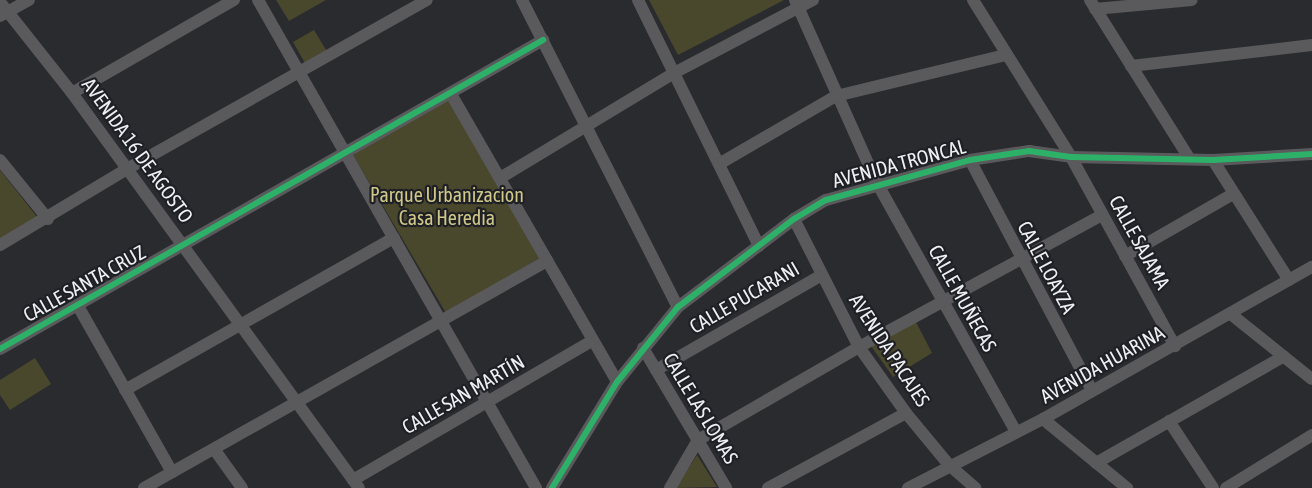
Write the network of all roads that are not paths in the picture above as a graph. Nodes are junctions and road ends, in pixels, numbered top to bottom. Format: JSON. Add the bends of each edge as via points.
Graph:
{"nodes":[{"id":1,"x":28,"y":0,"type":"edge"},
{"id":2,"x":234,"y":0,"type":"edge"},
{"id":3,"x":258,"y":0,"type":"edge"},
{"id":4,"x":426,"y":0,"type":"edge"},
{"id":5,"x":522,"y":0,"type":"edge"},
{"id":6,"x":638,"y":0,"type":"edge"},
{"id":7,"x":813,"y":0,"type":"edge"},
{"id":8,"x":973,"y":0,"type":"edge"},
{"id":9,"x":1192,"y":0,"type":"edge"},
{"id":10,"x":0,"y":2,"type":"edge"},
{"id":11,"x":796,"y":3,"type":"edge"},
{"id":12,"x":1093,"y":4,"type":"edge"},
{"id":13,"x":4,"y":14,"type":"edge"},
{"id":14,"x":543,"y":40,"type":"junction"},
{"id":15,"x":1312,"y":45,"type":"edge"},
{"id":16,"x":1005,"y":56,"type":"junction"},
{"id":17,"x":1131,"y":66,"type":"junction"},
{"id":18,"x":674,"y":73,"type":"junction"},
{"id":19,"x":301,"y":74,"type":"junction"},
{"id":20,"x":72,"y":93,"type":"junction"},
{"id":21,"x":451,"y":94,"type":"junction"},
{"id":22,"x":836,"y":96,"type":"junction"},
{"id":23,"x":587,"y":127,"type":"junction"},
{"id":24,"x":347,"y":153,"type":"junction"},
{"id":25,"x":1312,"y":154,"type":"edge"},
{"id":26,"x":1071,"y":157,"type":"junction"},
{"id":27,"x":1189,"y":158,"type":"junction"},
{"id":28,"x":0,"y":160,"type":"edge"},
{"id":29,"x":970,"y":160,"type":"junction"},
{"id":30,"x":1213,"y":160,"type":"junction"},
{"id":31,"x":719,"y":164,"type":"junction"},
{"id":32,"x":127,"y":169,"type":"junction"},
{"id":33,"x":500,"y":178,"type":"junction"},
{"id":34,"x":877,"y":183,"type":"junction"},
{"id":35,"x":1233,"y":194,"type":"junction"},
{"id":36,"x":1102,"y":215,"type":"junction"},
{"id":37,"x":48,"y":219,"type":"junction"},
{"id":38,"x":794,"y":219,"type":"junction"},
{"id":39,"x":394,"y":238,"type":"junction"},
{"id":40,"x":0,"y":245,"type":"edge"},
{"id":41,"x":184,"y":246,"type":"junction"},
{"id":42,"x":759,"y":246,"type":"junction"},
{"id":43,"x":1125,"y":256,"type":"junction"},
{"id":44,"x":1020,"y":260,"type":"junction"},
{"id":45,"x":547,"y":261,"type":"junction"},
{"id":46,"x":1312,"y":267,"type":"edge"},
{"id":47,"x":820,"y":276,"type":"junction"},
{"id":48,"x":1289,"y":280,"type":"junction"},
{"id":49,"x":942,"y":303,"type":"junction"},
{"id":50,"x":78,"y":306,"type":"junction"},
{"id":51,"x":678,"y":307,"type":"junction"},
{"id":52,"x":1232,"y":315,"type":"junction"},
{"id":53,"x":439,"y":320,"type":"junction"},
{"id":54,"x":241,"y":325,"type":"junction"},
{"id":55,"x":592,"y":341,"type":"junction"},
{"id":56,"x":1,"y":345,"type":"edge"},
{"id":57,"x":859,"y":346,"type":"junction"},
{"id":58,"x":1175,"y":346,"type":"junction"},
{"id":59,"x":643,"y":348,"type":"junction"},
{"id":60,"x":1284,"y":356,"type":"junction"},
{"id":61,"x":656,"y":370,"type":"junction"},
{"id":62,"x":1312,"y":379,"type":"edge"},
{"id":63,"x":617,"y":382,"type":"junction"},
{"id":64,"x":125,"y":390,"type":"junction"},
{"id":65,"x":1092,"y":390,"type":"junction"},
{"id":66,"x":294,"y":401,"type":"junction"},
{"id":67,"x":487,"y":404,"type":"junction"},
{"id":68,"x":906,"y":413,"type":"junction"},
{"id":69,"x":1043,"y":419,"type":"junction"},
{"id":70,"x":1169,"y":421,"type":"junction"},
{"id":71,"x":1016,"y":432,"type":"junction"},
{"id":72,"x":1312,"y":435,"type":"edge"},
{"id":73,"x":698,"y":440,"type":"junction"},
{"id":74,"x":214,"y":449,"type":"junction"},
{"id":75,"x":1096,"y":463,"type":"junction"},
{"id":76,"x":949,"y":465,"type":"junction"},
{"id":77,"x":172,"y":472,"type":"junction"},
{"id":78,"x":356,"y":484,"type":"edge"},
{"id":79,"x":556,"y":487,"type":"edge"},
{"id":80,"x":144,"y":488,"type":"edge"},
{"id":81,"x":242,"y":488,"type":"edge"},
{"id":82,"x":536,"y":488,"type":"edge"},
{"id":83,"x":669,"y":488,"type":"edge"},
{"id":84,"x":726,"y":488,"type":"edge"},
{"id":85,"x":768,"y":488,"type":"edge"},
{"id":86,"x":908,"y":488,"type":"edge"},
{"id":87,"x":975,"y":488,"type":"edge"},
{"id":88,"x":1126,"y":488,"type":"edge"},
{"id":89,"x":1213,"y":488,"type":"edge"},
{"id":90,"x":1226,"y":488,"type":"edge"}],
"edges":[{"from":1,"to":13,"type":"street"},
{"from":2,"to":20,"type":"street"},
{"from":3,"to":19,"type":"street"},
{"from":4,"to":19,"type":"street"},
{"from":5,"to":14,"type":"street"},
{"from":6,"to":18,"type":"street"},
{"from":7,"to":11,"type":"street"},
{"from":8,"to":16,"type":"street","name":"CALLE SAJAMA"},
{"from":9,"to":12,"type":"street"},
{"from":10,"to":13,"type":"street","name":"AVENIDA 16 DE AGOSTO"},
{"from":11,"to":18,"type":"street"},
{"from":11,"to":22,"type":"street","name":"CALLE MUÑECAS"},
{"from":12,"to":17,"type":"street"},
{"from":13,"to":20,"type":"street","name":"AVENIDA 16 DE AGOSTO"},
{"from":14,"to":21,"type":"street","name":"CALLE SANTA CRUZ"},
{"from":14,"to":23,"type":"street"},
{"from":15,"to":17,"type":"street"},
{"from":16,"to":22,"type":"street"},
{"from":16,"to":26,"type":"street","name":"CALLE SAJAMA"},
{"from":17,"to":27,"type":"street"},
{"from":18,"to":23,"type":"street"},
{"from":18,"to":31,"type":"street"},
{"from":19,"to":24,"type":"street"},
{"from":19,"to":32,"type":"street"},
{"from":20,"to":32,"type":"street","name":"AVENIDA 16 DE AGOSTO"},
{"from":21,"to":24,"type":"street","name":"CALLE SANTA CRUZ"},
{"from":21,"to":33,"type":"street"},
{"from":22,"to":31,"type":"street"},
{"from":22,"to":34,"type":"street","name":"CALLE MUÑECAS"},
{"from":23,"to":33,"type":"street"},
{"from":23,"to":51,"type":"street"},
{"from":24,"to":39,"type":"street"},
{"from":24,"to":41,"type":"street","name":"CALLE SANTA CRUZ"},
{"from":25,"to":30,"type":"street","name":"AVENIDA TRONCAL"},
{"from":26,"to":27,"type":"street","name":"AVENIDA TRONCAL"},
{"from":26,"to":29,"type":"street","name":"AVENIDA TRONCAL","via":[[1029,151]]},
{"from":26,"to":36,"type":"street","name":"CALLE SAJAMA"},
{"from":27,"to":30,"type":"street","name":"AVENIDA TRONCAL"},
{"from":28,"to":37,"type":"street"},
{"from":29,"to":34,"type":"street","name":"AVENIDA TRONCAL"},
{"from":29,"to":44,"type":"street","name":"CALLE LOAYZA"},
{"from":30,"to":35,"type":"street"},
{"from":31,"to":42,"type":"street"},
{"from":32,"to":37,"type":"street"},
{"from":32,"to":41,"type":"street","name":"AVENIDA 16 DE AGOSTO"},
{"from":33,"to":45,"type":"street"},
{"from":34,"to":38,"type":"street","name":"AVENIDA TRONCAL","via":[[826,200]]},
{"from":34,"to":49,"type":"street","name":"CALLE MUÑECAS"},
{"from":35,"to":43,"type":"street"},
{"from":35,"to":48,"type":"street"},
{"from":36,"to":43,"type":"street","name":"CALLE SAJAMA"},
{"from":36,"to":44,"type":"street"},
{"from":37,"to":40,"type":"street"},
{"from":38,"to":42,"type":"street","name":"AVENIDA TRONCAL"},
{"from":38,"to":47,"type":"street","name":"AVENIDA PACAJES"},
{"from":39,"to":53,"type":"street"},
{"from":39,"to":54,"type":"street"},
{"from":41,"to":50,"type":"street","name":"CALLE SANTA CRUZ"},
{"from":41,"to":54,"type":"street","name":"AVENIDA 16 DE AGOSTO"},
{"from":42,"to":51,"type":"street","name":"AVENIDA TRONCAL"},
{"from":43,"to":58,"type":"street","name":"CALLE SAJAMA"},
{"from":44,"to":49,"type":"street"},
{"from":44,"to":65,"type":"street","name":"CALLE LOAYZA"},
{"from":45,"to":53,"type":"street"},
{"from":45,"to":55,"type":"street"},
{"from":46,"to":48,"type":"street","name":"AVENIDA HUARINA"},
{"from":47,"to":57,"type":"street","name":"AVENIDA PACAJES"},
{"from":47,"to":61,"type":"street","name":"CALLE PUCARANI"},
{"from":48,"to":52,"type":"street","name":"AVENIDA HUARINA"},
{"from":49,"to":57,"type":"street"},
{"from":49,"to":71,"type":"street","name":"CALLE MUÑECAS"},
{"from":50,"to":56,"type":"street","name":"CALLE SANTA CRUZ"},
{"from":50,"to":64,"type":"street"},
{"from":51,"to":59,"type":"street","name":"AVENIDA TRONCAL"},
{"from":52,"to":58,"type":"street","name":"AVENIDA HUARINA"},
{"from":52,"to":60,"type":"street"},
{"from":53,"to":66,"type":"street"},
{"from":53,"to":67,"type":"street"},
{"from":54,"to":64,"type":"street"},
{"from":54,"to":66,"type":"street","name":"AVENIDA 16 DE AGOSTO"},
{"from":55,"to":63,"type":"street"},
{"from":55,"to":67,"type":"street","name":"CALLE SAN MARTÍN"},
{"from":57,"to":68,"type":"street","name":"AVENIDA PACAJES"},
{"from":57,"to":73,"type":"street"},
{"from":58,"to":65,"type":"street","name":"AVENIDA HUARINA"},
{"from":59,"to":61,"type":"street","name":"CALLE LAS LOMAS"},
{"from":59,"to":63,"type":"street","name":"AVENIDA TRONCAL"},
{"from":60,"to":62,"type":"street"},
{"from":60,"to":70,"type":"street"},
{"from":61,"to":73,"type":"street","name":"CALLE LAS LOMAS"},
{"from":63,"to":79,"type":"street","name":"AVENIDA TRONCAL"},
{"from":64,"to":77,"type":"street"},
{"from":65,"to":69,"type":"street","name":"AVENIDA HUARINA"},
{"from":66,"to":74,"type":"street"},
{"from":66,"to":78,"type":"street","name":"AVENIDA 16 DE AGOSTO"},
{"from":67,"to":78,"type":"street","name":"CALLE SAN MARTÍN"},
{"from":67,"to":82,"type":"street"},
{"from":68,"to":76,"type":"street","name":"AVENIDA PACAJES"},
{"from":68,"to":85,"type":"street"},
{"from":69,"to":71,"type":"street","name":"AVENIDA HUARINA"},
{"from":69,"to":75,"type":"street"},
{"from":70,"to":75,"type":"street"},
{"from":70,"to":89,"type":"street"},
{"from":71,"to":76,"type":"street","name":"AVENIDA HUARINA"},
{"from":72,"to":90,"type":"street"},
{"from":73,"to":83,"type":"street"},
{"from":73,"to":84,"type":"street","name":"CALLE LAS LOMAS"},
{"from":74,"to":77,"type":"street"},
{"from":74,"to":81,"type":"street"},
{"from":75,"to":88,"type":"street"},
{"from":76,"to":86,"type":"street","name":"AVENIDA HUARINA"},
{"from":76,"to":87,"type":"street","name":"AVENIDA PACAJES"},
{"from":77,"to":80,"type":"street"}]}
